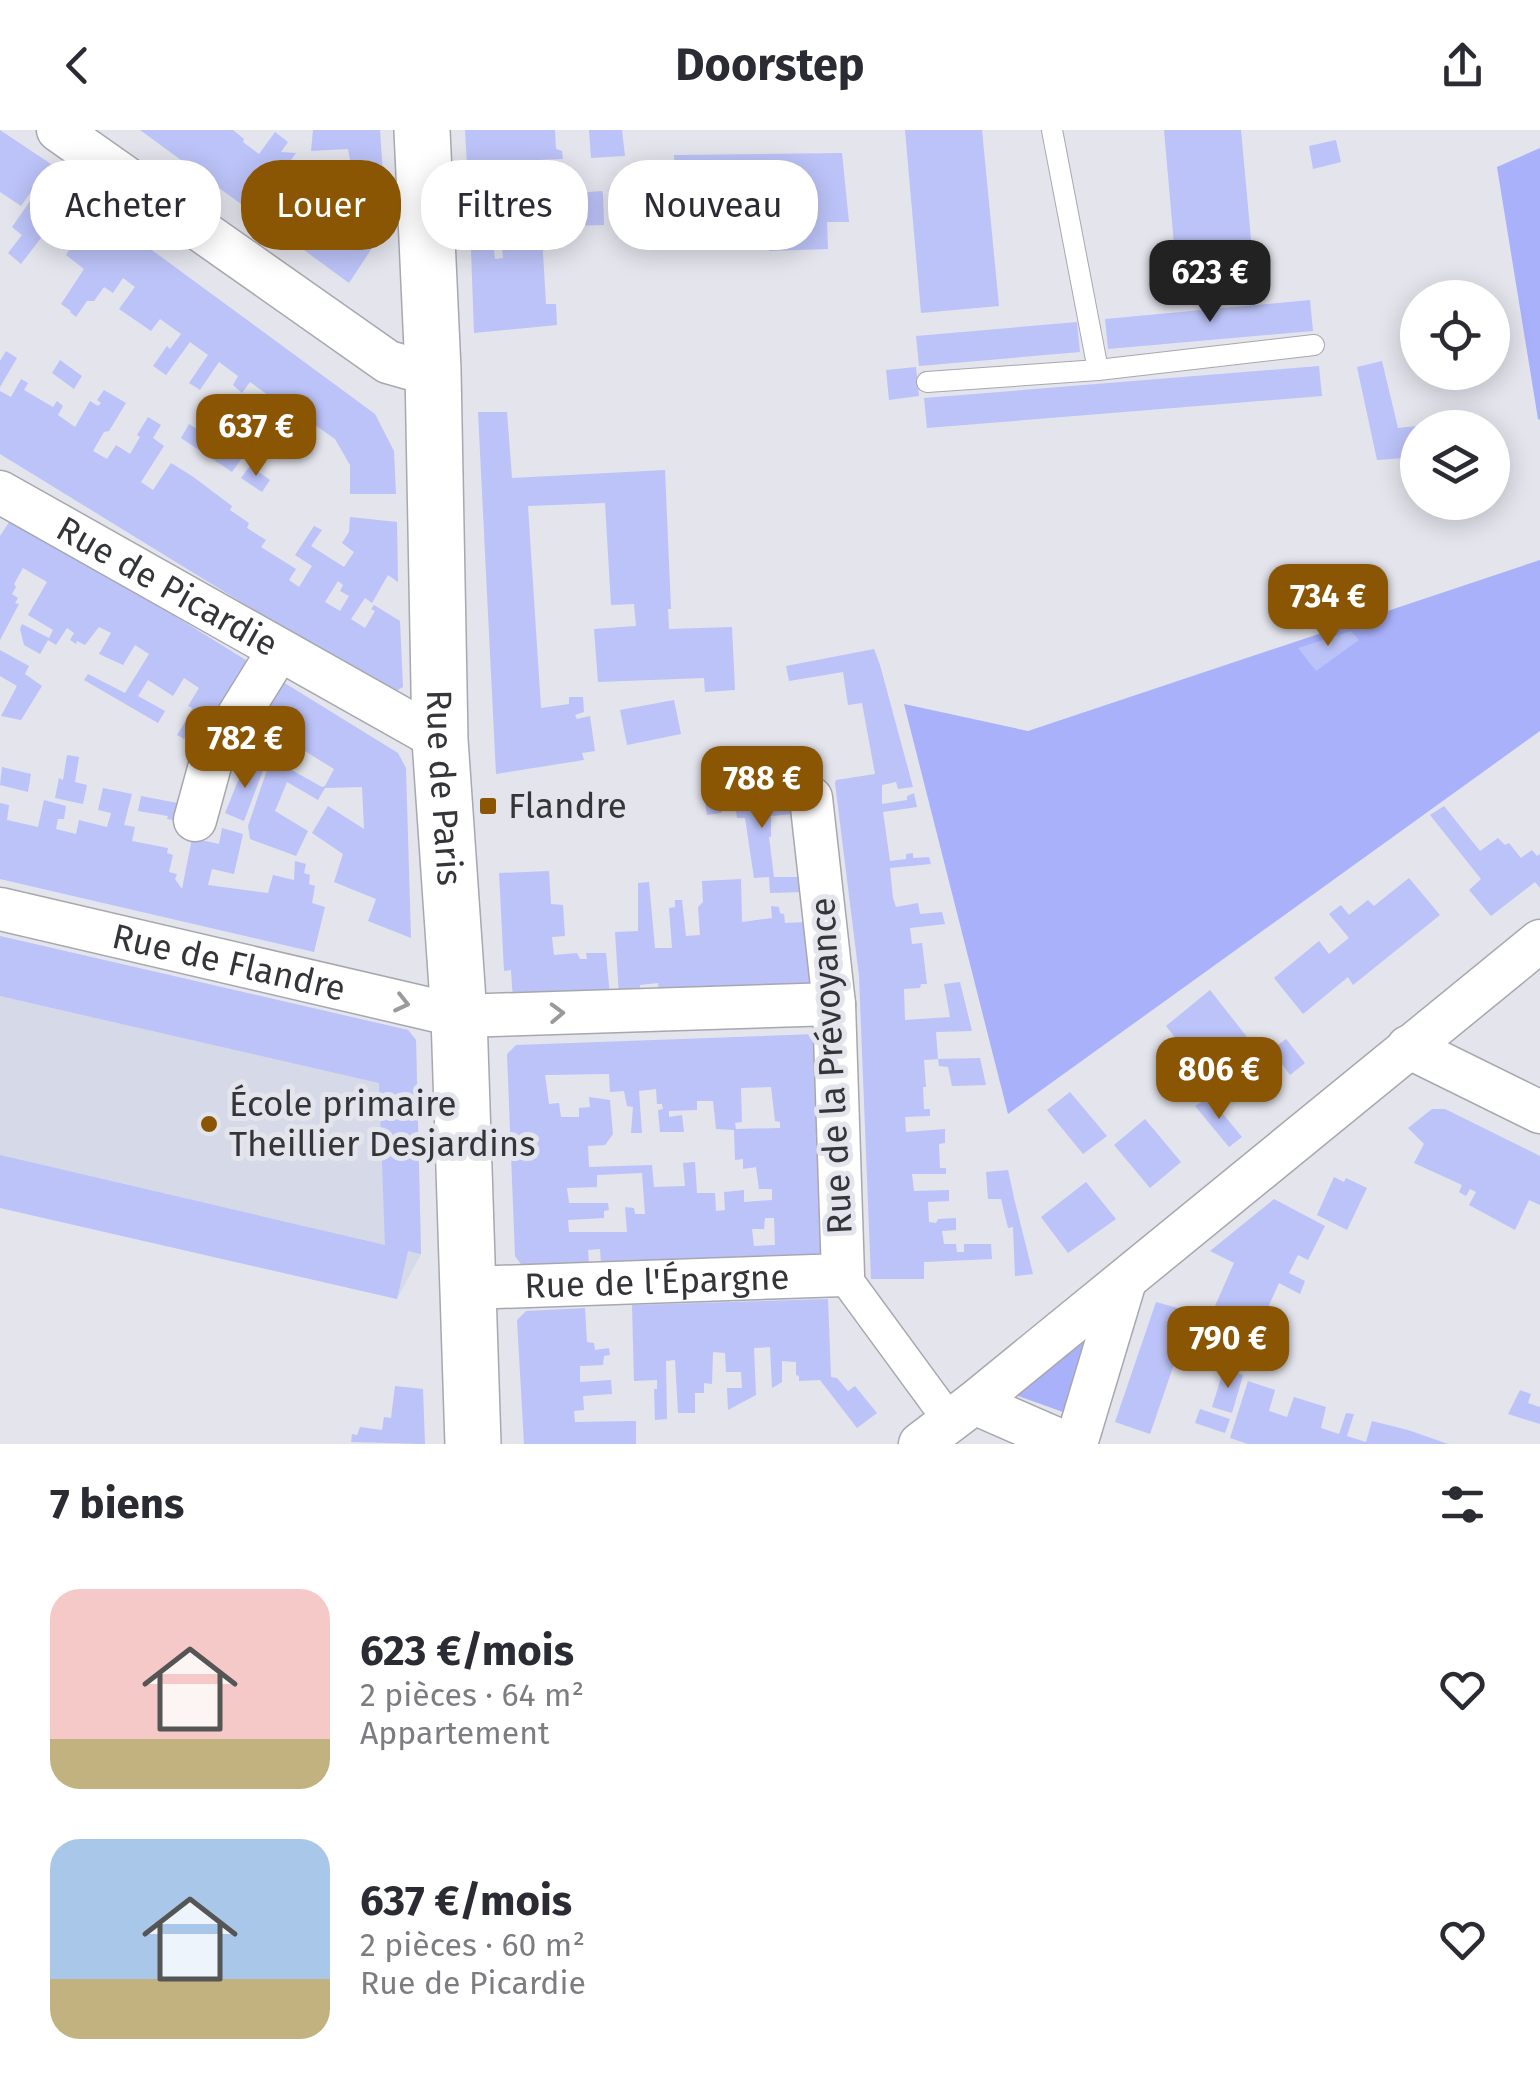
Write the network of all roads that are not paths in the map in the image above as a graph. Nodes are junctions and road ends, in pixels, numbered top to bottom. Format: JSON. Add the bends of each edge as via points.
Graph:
{"nodes":[{"id":1,"x":58,"y":130,"type":"edge"},
{"id":2,"x":422,"y":130,"type":"edge"},
{"id":3,"x":1052,"y":130,"type":"edge"},
{"id":4,"x":1314,"y":345,"type":"dead end"},
{"id":5,"x":434,"y":370,"type":"junction"},
{"id":6,"x":1098,"y":370,"type":"junction"},
{"id":7,"x":926,"y":382,"type":"dead end"},
{"id":8,"x":0,"y":492,"type":"edge"},
{"id":9,"x":279,"y":650,"type":"junction"},
{"id":10,"x":440,"y":740,"type":"junction"},
{"id":11,"x":811,"y":798,"type":"dead end"},
{"id":12,"x":195,"y":820,"type":"dead end"},
{"id":13,"x":0,"y":909,"type":"edge"},
{"id":14,"x":1540,"y":941,"type":"edge"},
{"id":15,"x":834,"y":1004,"type":"junction"},
{"id":16,"x":459,"y":1016,"type":"junction"},
{"id":17,"x":1408,"y":1047,"type":"junction"},
{"id":18,"x":1540,"y":1112,"type":"edge"},
{"id":19,"x":844,"y":1275,"type":"junction"},
{"id":20,"x":1125,"y":1281,"type":"junction"},
{"id":21,"x":469,"y":1288,"type":"junction"},
{"id":22,"x":946,"y":1428,"type":"edge"},
{"id":23,"x":473,"y":1444,"type":"edge"},
{"id":24,"x":1068,"y":1444,"type":"edge"},
{"id":25,"x":1076,"y":1444,"type":"edge"}],
"edges":[{"from":1,"to":5,"type":"street","via":[[388,362]]},
{"from":2,"to":5,"type":"main road","name":"Rue de Paris"},
{"from":3,"to":6,"type":"lane"},
{"from":4,"to":6,"type":"lane"},
{"from":5,"to":10,"type":"main road","name":"Rue de Paris"},
{"from":6,"to":7,"type":"lane"},
{"from":8,"to":9,"type":"street","name":"Rue de Picardie"},
{"from":9,"to":10,"type":"street","name":"Rue de Picardie"},
{"from":9,"to":12,"type":"street","via":[[212,758]]},
{"from":10,"to":16,"type":"main road","name":"Rue de Paris"},
{"from":11,"to":15,"type":"street","name":"Rue de la Prévoyance"},
{"from":13,"to":16,"type":"street","name":"Rue de Flandre","one_way":true},
{"from":14,"to":17,"type":"street"},
{"from":16,"to":15,"type":"street","name":"Rue de Flandre","one_way":true},
{"from":15,"to":19,"type":"street","name":"Rue de la Prévoyance"},
{"from":16,"to":21,"type":"main road","name":"Rue de Paris"},
{"from":17,"to":18,"type":"street"},
{"from":17,"to":20,"type":"street"},
{"from":19,"to":21,"type":"street","name":"Rue de l'Épargne"},
{"from":19,"to":22,"type":"street"},
{"from":20,"to":22,"type":"street"},
{"from":20,"to":25,"type":"street"},
{"from":21,"to":23,"type":"main road","name":"Rue de Paris"},
{"from":22,"to":24,"type":"street"}]}
